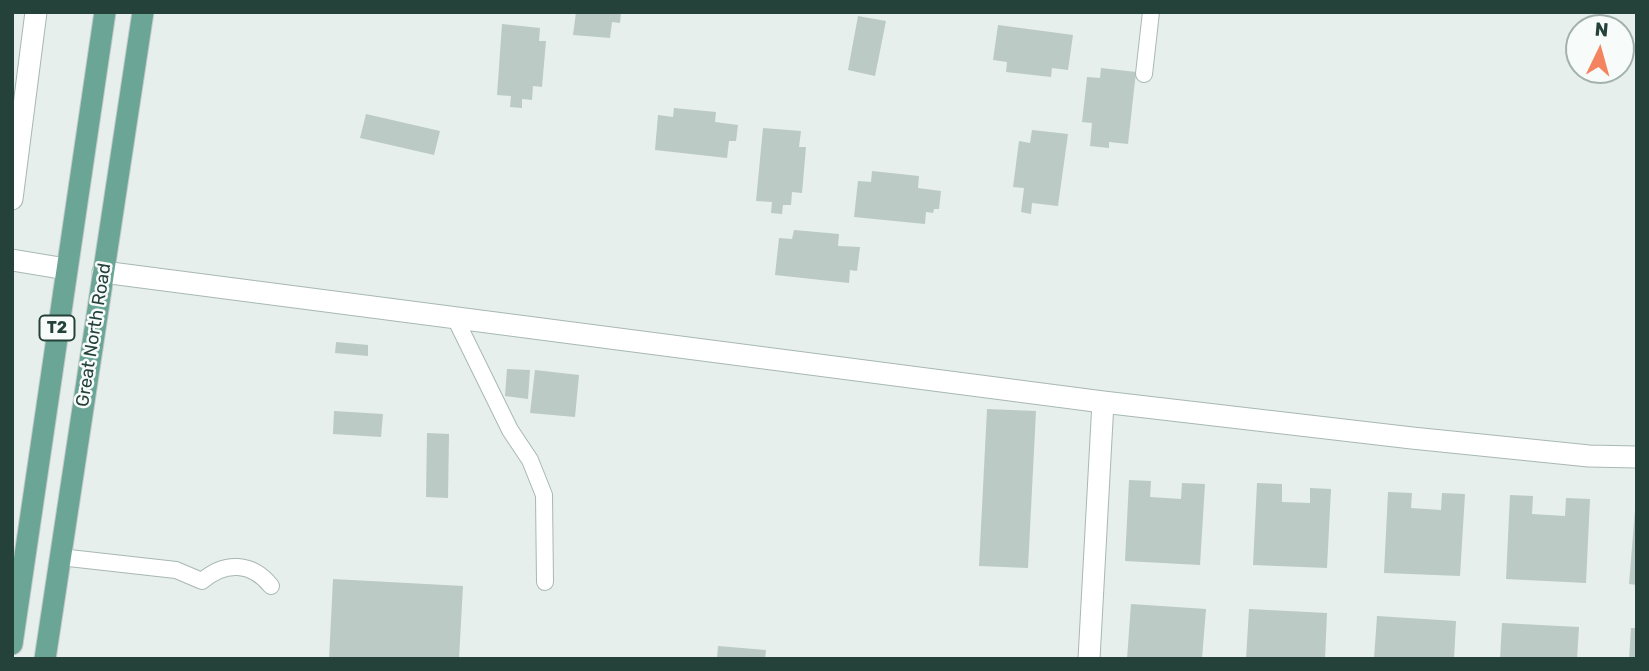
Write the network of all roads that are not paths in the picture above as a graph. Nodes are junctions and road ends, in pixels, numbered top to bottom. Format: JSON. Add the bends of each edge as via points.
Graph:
{"nodes":[{"id":1,"x":36,"y":12,"type":"edge"},
{"id":2,"x":106,"y":12,"type":"edge"},
{"id":3,"x":143,"y":12,"type":"edge"},
{"id":4,"x":1151,"y":12,"type":"edge"},
{"id":5,"x":1144,"y":74,"type":"dead end"},
{"id":6,"x":12,"y":199,"type":"edge"},
{"id":7,"x":12,"y":261,"type":"edge"},
{"id":8,"x":66,"y":269,"type":"junction"},
{"id":9,"x":103,"y":272,"type":"junction"},
{"id":10,"x":456,"y":320,"type":"junction"},
{"id":11,"x":1103,"y":402,"type":"junction"},
{"id":12,"x":1637,"y":457,"type":"edge"},
{"id":13,"x":19,"y":544,"type":"edge"},
{"id":14,"x":60,"y":557,"type":"junction"},
{"id":15,"x":545,"y":582,"type":"dead end"},
{"id":16,"x":271,"y":586,"type":"dead end"},
{"id":17,"x":12,"y":644,"type":"edge"},
{"id":18,"x":45,"y":659,"type":"edge"},
{"id":19,"x":1089,"y":659,"type":"edge"}],
"edges":[{"from":1,"to":6,"type":"street"},
{"from":2,"to":8,"type":"main road","name":"Great North Road","number":"T2"},
{"from":3,"to":9,"type":"main road","name":"Great North Road","number":"T2"},
{"from":4,"to":5,"type":"lane"},
{"from":7,"to":8,"type":"street"},
{"from":8,"to":13,"type":"main road","name":"Great North Road","number":"T2"},
{"from":9,"to":10,"type":"street"},
{"from":9,"to":14,"type":"main road","name":"Great North Road","number":"T2"},
{"from":10,"to":11,"type":"street"},
{"from":10,"to":15,"type":"lane","via":[[544,495]]},
{"from":11,"to":12,"type":"street","via":[[1412,438]]},
{"from":11,"to":19,"type":"street"},
{"from":13,"to":17,"type":"main road","name":"Great North Road","number":"T2"},
{"from":14,"to":16,"type":"lane","via":[[176,570],[202,581],[219,569],[239,566],[257,573]]},
{"from":14,"to":18,"type":"main road","name":"Great North Road","number":"T2"}]}
